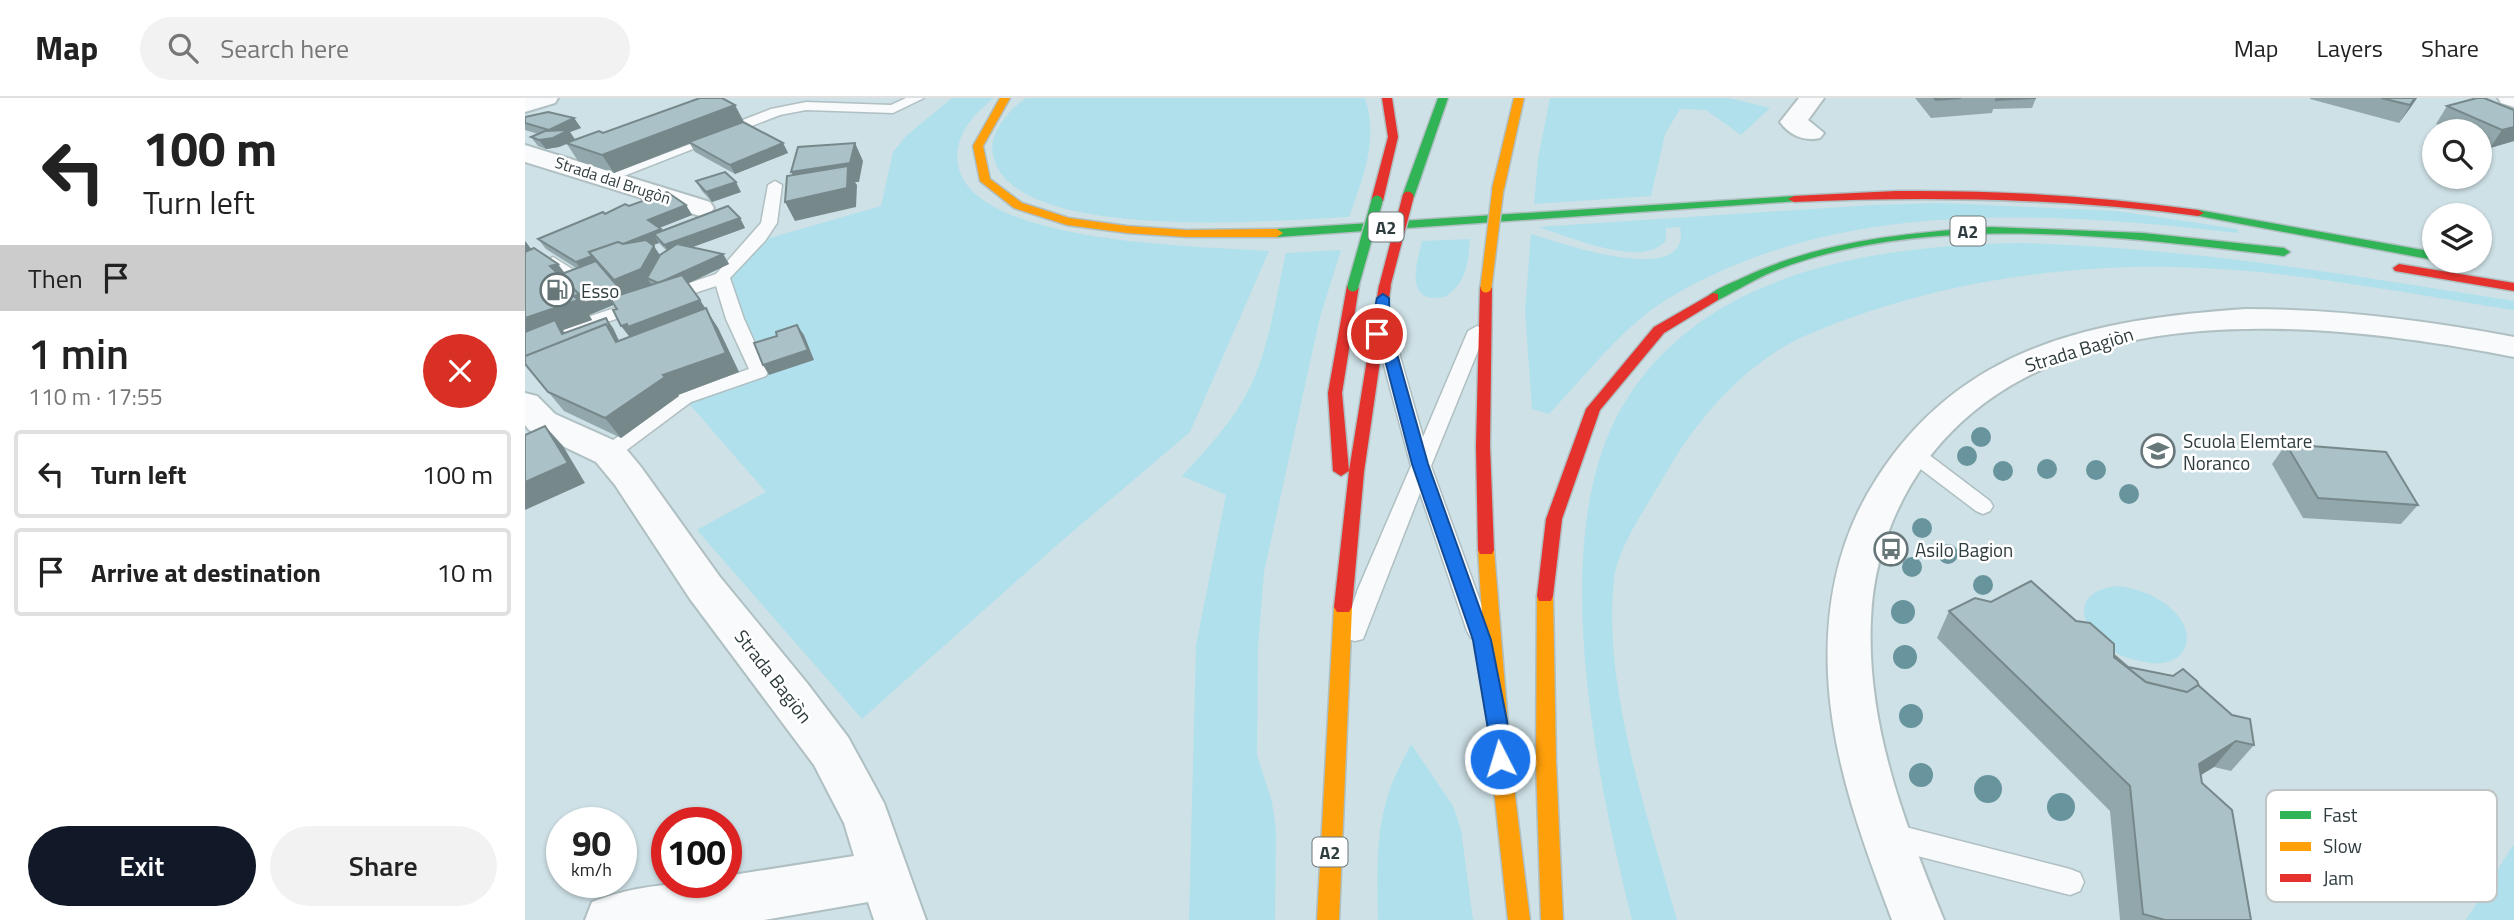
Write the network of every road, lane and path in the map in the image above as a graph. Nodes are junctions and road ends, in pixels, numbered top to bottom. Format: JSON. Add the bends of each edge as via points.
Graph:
{"nodes":[{"id":1,"x":546,"y":98,"type":"edge"},
{"id":2,"x":917,"y":98,"type":"edge"},
{"id":3,"x":1005,"y":98,"type":"edge"},
{"id":4,"x":1387,"y":98,"type":"edge"},
{"id":5,"x":1443,"y":98,"type":"edge"},
{"id":6,"x":1520,"y":98,"type":"edge"},
{"id":7,"x":1812,"y":98,"type":"edge"},
{"id":8,"x":525,"y":105,"type":"edge"},
{"id":9,"x":1811,"y":133,"type":"dead end"},
{"id":10,"x":525,"y":153,"type":"edge"},
{"id":11,"x":606,"y":178,"type":"junction"},
{"id":12,"x":775,"y":185,"type":"dead end"},
{"id":13,"x":700,"y":208,"type":"dead end"},
{"id":14,"x":2303,"y":254,"type":"dead end"},
{"id":15,"x":2422,"y":254,"type":"edge"},
{"id":16,"x":712,"y":257,"type":"edge"},
{"id":17,"x":733,"y":262,"type":"junction"},
{"id":18,"x":2385,"y":266,"type":"dead end"},
{"id":19,"x":607,"y":267,"type":"edge"},
{"id":20,"x":2492,"y":268,"type":"edge"},
{"id":21,"x":2514,"y":272,"type":"edge"},
{"id":22,"x":525,"y":276,"type":"edge"},
{"id":23,"x":722,"y":278,"type":"junction"},
{"id":24,"x":2514,"y":287,"type":"edge"},
{"id":25,"x":1384,"y":292,"type":"junction"},
{"id":26,"x":1486,"y":292,"type":"junction"},
{"id":27,"x":525,"y":344,"type":"edge"},
{"id":28,"x":2514,"y":347,"type":"edge"},
{"id":29,"x":525,"y":404,"type":"edge"},
{"id":30,"x":608,"y":453,"type":"junction"},
{"id":31,"x":1913,"y":453,"type":"junction"},
{"id":32,"x":1420,"y":464,"type":"junction"},
{"id":33,"x":1983,"y":506,"type":"dead end"},
{"id":34,"x":1347,"y":561,"type":"junction"},
{"id":35,"x":1497,"y":721,"type":"junction"},
{"id":36,"x":1336,"y":723,"type":"junction"},
{"id":37,"x":1885,"y":834,"type":"junction"},
{"id":38,"x":2070,"y":882,"type":"dead end"},
{"id":39,"x":893,"y":897,"type":"edge"},
{"id":40,"x":611,"y":920,"type":"edge"},
{"id":41,"x":1328,"y":920,"type":"edge"},
{"id":42,"x":1519,"y":920,"type":"edge"},
{"id":43,"x":1552,"y":920,"type":"edge"},
{"id":44,"x":1917,"y":920,"type":"edge"}],
"edges":[{"from":1,"to":8,"type":"street"},
{"from":2,"to":11,"type":"lane","via":[[893,108],[806,106],[776,112]]},
{"from":3,"to":15,"type":"highway","number":"A2","via":[[981,125],[974,149],[977,169],[990,187],[1041,214],[1118,229],[1209,233],[1343,230],[1835,197],[1984,194],[2096,200],[2192,212]]},
{"from":4,"to":34,"type":"highway","number":"A2","bridge":true,"via":[[1394,137],[1353,286],[1335,393]]},
{"from":5,"to":25,"type":"highway","number":"A2","bridge":true,"via":[[1408,197]]},
{"from":6,"to":26,"type":"highway","bridge":true,"via":[[1498,189]]},
{"from":7,"to":9,"type":"street","via":[[1793,122]]},
{"from":10,"to":11,"type":"street","name":"Strada dal Brugòn"},
{"from":11,"to":13,"type":"street","name":"Strada dal Brugòn"},
{"from":12,"to":17,"type":"lane","via":[[769,222],[756,242]]},
{"from":14,"to":43,"type":"highway","number":"A2","via":[[2089,232],[1994,230],[1906,236],[1786,260],[1708,294],[1668,321],[1601,394],[1581,429],[1554,517],[1545,579],[1543,644]]},
{"from":16,"to":17,"type":"lane"},
{"from":17,"to":23,"type":"lane"},
{"from":18,"to":24,"type":"highway"},
{"from":19,"to":22,"type":"lane","via":[[575,278],[553,262]]},
{"from":20,"to":21,"type":"highway"},
{"from":23,"to":27,"type":"lane"},
{"from":23,"to":30,"type":"lane","via":[[759,372],[684,398]]},
{"from":25,"to":32,"type":"lane","via":[[1383,329]]},
{"from":25,"to":34,"type":"highway","number":"A2"},
{"from":26,"to":32,"type":"lane","via":[[1464,368]]},
{"from":26,"to":35,"type":"highway","via":[[1482,454]]},
{"from":28,"to":31,"type":"street","name":"Strada Bagiòn","via":[[2313,318],[2164,325],[2067,348],[1997,377],[1955,407]]},
{"from":29,"to":30,"type":"street","via":[[542,422]]},
{"from":30,"to":39,"type":"street","name":"Strada Bagiòn","via":[[831,751],[867,820]]},
{"from":31,"to":33,"type":"lane"},
{"from":31,"to":37,"type":"street","name":"Strada Bagiòn","via":[[1889,488],[1865,540],[1851,605],[1850,676],[1857,736]]},
{"from":32,"to":35,"type":"lane","via":[[1482,640]]},
{"from":32,"to":36,"type":"lane","via":[[1365,600]]},
{"from":34,"to":36,"type":"highway","number":"A2"},
{"from":35,"to":42,"type":"highway"},
{"from":36,"to":41,"type":"highway","number":"A2"},
{"from":37,"to":38,"type":"lane"},
{"from":37,"to":44,"type":"street","name":"Strada Bagiòn"},
{"from":39,"to":40,"type":"street"}]}
